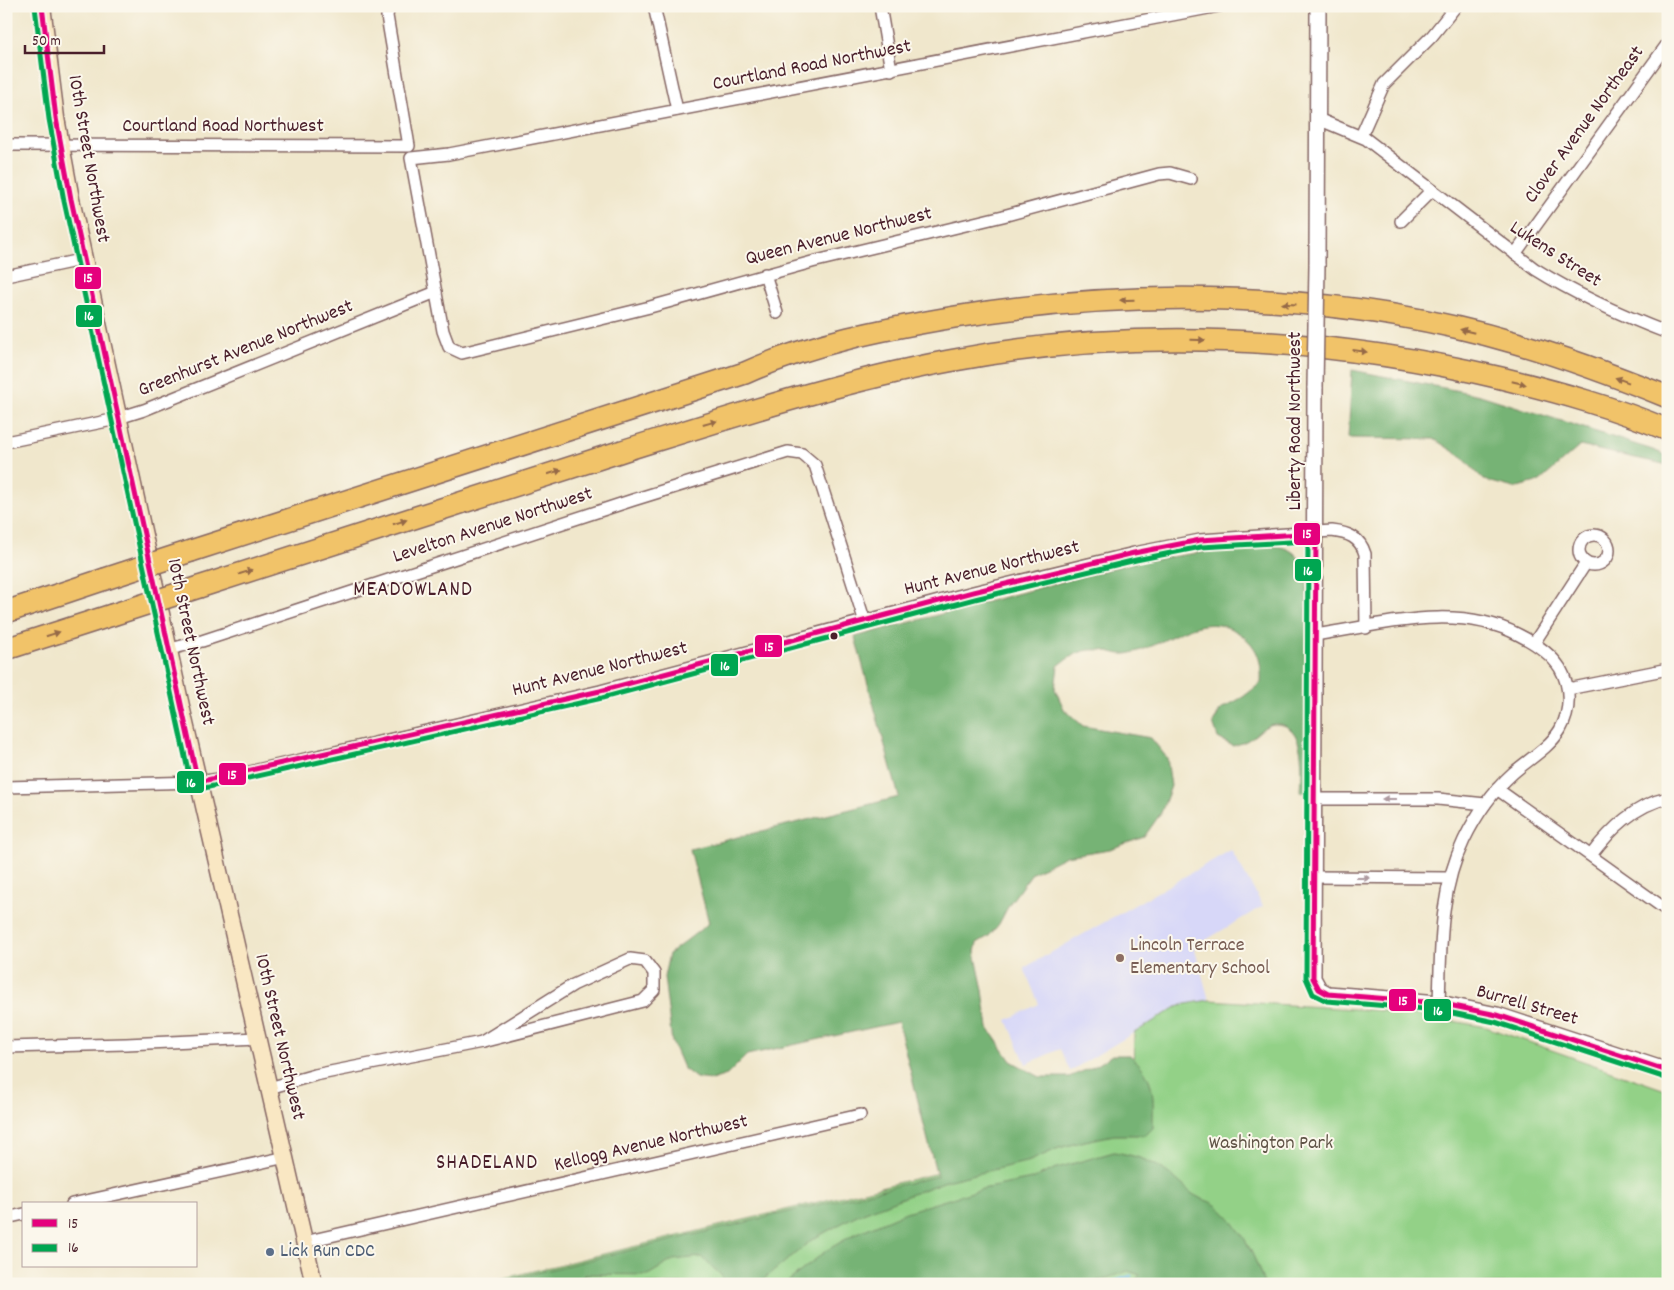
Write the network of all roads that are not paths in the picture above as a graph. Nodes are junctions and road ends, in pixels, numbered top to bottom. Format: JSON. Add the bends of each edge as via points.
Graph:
{"nodes":[{"id":1,"x":42,"y":6,"type":"edge"},
{"id":2,"x":389,"y":6,"type":"edge"},
{"id":3,"x":654,"y":6,"type":"edge"},
{"id":4,"x":880,"y":6,"type":"edge"},
{"id":5,"x":1219,"y":6,"type":"edge"},
{"id":6,"x":1318,"y":6,"type":"edge"},
{"id":7,"x":1456,"y":6,"type":"edge"},
{"id":8,"x":1668,"y":43,"type":"edge"},
{"id":9,"x":890,"y":70,"type":"junction"},
{"id":10,"x":677,"y":110,"type":"junction"},
{"id":11,"x":1318,"y":119,"type":"junction"},
{"id":12,"x":1361,"y":136,"type":"junction"},
{"id":13,"x":6,"y":145,"type":"edge"},
{"id":14,"x":61,"y":145,"type":"junction"},
{"id":15,"x":1191,"y":179,"type":"dead end"},
{"id":16,"x":1432,"y":190,"type":"junction"},
{"id":17,"x":1401,"y":221,"type":"dead end"},
{"id":18,"x":1515,"y":254,"type":"junction"},
{"id":19,"x":85,"y":259,"type":"junction"},
{"id":20,"x":765,"y":274,"type":"junction"},
{"id":21,"x":6,"y":276,"type":"edge"},
{"id":22,"x":436,"y":292,"type":"junction"},
{"id":23,"x":777,"y":314,"type":"dead end"},
{"id":24,"x":1668,"y":333,"type":"edge"},
{"id":25,"x":1668,"y":397,"type":"edge"},
{"id":26,"x":119,"y":418,"type":"junction"},
{"id":27,"x":1668,"y":430,"type":"edge"},
{"id":28,"x":6,"y":442,"type":"edge"},
{"id":29,"x":1316,"y":533,"type":"junction"},
{"id":30,"x":1586,"y":563,"type":"dead end"},
{"id":31,"x":6,"y":612,"type":"edge"},
{"id":32,"x":865,"y":622,"type":"junction"},
{"id":33,"x":1366,"y":628,"type":"junction"},
{"id":34,"x":1315,"y":634,"type":"junction"},
{"id":35,"x":1534,"y":643,"type":"junction"},
{"id":36,"x":6,"y":649,"type":"edge"},
{"id":37,"x":170,"y":649,"type":"junction"},
{"id":38,"x":1668,"y":669,"type":"edge"},
{"id":39,"x":1568,"y":689,"type":"junction"},
{"id":40,"x":198,"y":782,"type":"junction"},
{"id":41,"x":6,"y":787,"type":"edge"},
{"id":42,"x":1496,"y":789,"type":"junction"},
{"id":43,"x":1668,"y":798,"type":"edge"},
{"id":44,"x":1315,"y":799,"type":"junction"},
{"id":45,"x":1484,"y":804,"type":"junction"},
{"id":46,"x":1591,"y":855,"type":"junction"},
{"id":47,"x":1314,"y":877,"type":"junction"},
{"id":48,"x":1449,"y":878,"type":"junction"},
{"id":49,"x":1668,"y":911,"type":"edge"},
{"id":50,"x":1316,"y":985,"type":"joint"},
{"id":51,"x":1439,"y":1003,"type":"junction"},
{"id":52,"x":258,"y":1038,"type":"junction"},
{"id":53,"x":482,"y":1042,"type":"junction"},
{"id":54,"x":6,"y":1047,"type":"edge"},
{"id":55,"x":1668,"y":1070,"type":"edge"},
{"id":56,"x":270,"y":1088,"type":"junction"},
{"id":57,"x":860,"y":1115,"type":"dead end"},
{"id":58,"x":286,"y":1157,"type":"junction"},
{"id":59,"x":81,"y":1202,"type":"edge"},
{"id":60,"x":22,"y":1214,"type":"edge"},
{"id":61,"x":6,"y":1218,"type":"edge"},
{"id":62,"x":304,"y":1242,"type":"junction"},
{"id":63,"x":314,"y":1284,"type":"edge"}],
"edges":[{"from":1,"to":14,"type":"main road","name":"10th Street Northwest"},
{"from":2,"to":14,"type":"street","name":"Courtland Road Northwest","via":[[386,16],[409,146]]},
{"from":3,"to":10,"type":"street"},
{"from":4,"to":9,"type":"street"},
{"from":5,"to":9,"type":"street","name":"Courtland Road Northwest"},
{"from":6,"to":11,"type":"street","name":"Liberty Road Northwest"},
{"from":7,"to":12,"type":"street","via":[[1432,36],[1384,84]]},
{"from":8,"to":18,"type":"street","name":"Clover Avenue Northeast"},
{"from":9,"to":10,"type":"street","name":"Courtland Road Northwest"},
{"from":10,"to":22,"type":"street","name":"Courtland Road Northwest","via":[[449,154],[411,158]]},
{"from":11,"to":12,"type":"street","name":"Lukens Street"},
{"from":11,"to":29,"type":"street","name":"Liberty Road Northwest","bridge":true},
{"from":12,"to":16,"type":"street","name":"Lukens Street"},
{"from":13,"to":14,"type":"street","name":"Courtland Road Northwest"},
{"from":14,"to":19,"type":"main road","name":"10th Street Northwest"},
{"from":15,"to":20,"type":"street","name":"Queen Avenue Northwest","via":[[1170,173],[1159,174]]},
{"from":16,"to":17,"type":"street"},
{"from":16,"to":18,"type":"street","name":"Lukens Street"},
{"from":18,"to":24,"type":"street","name":"Lukens Street","via":[[1587,300]]},
{"from":19,"to":21,"type":"street"},
{"from":19,"to":26,"type":"main road","name":"10th Street Northwest"},
{"from":20,"to":22,"type":"street","name":"Queen Avenue Northwest","via":[[650,307],[462,353],[449,347]]},
{"from":20,"to":23,"type":"street"},
{"from":22,"to":26,"type":"street","name":"Greenhurst Avenue Northwest","via":[[179,398]]},
{"from":25,"to":31,"type":"highway","one_way":true,"bridge":true,"via":[[1515,343],[1373,314],[1220,300],[1141,299],[1025,307],[928,322],[775,359],[736,376]]},
{"from":26,"to":28,"type":"street","name":"Greenhurst Avenue Northwest"},
{"from":26,"to":37,"type":"main road","name":"10th Street Northwest"},
{"from":36,"to":27,"type":"highway","one_way":true,"bridge":true,"via":[[686,430],[828,389],[952,360],[1050,347],[1189,340],[1348,349],[1424,361],[1567,394]]},
{"from":29,"to":32,"type":"street","name":"Hunt Avenue Northwest","via":[[1200,540],[1134,553]]},
{"from":29,"to":33,"type":"street","name":"Hunt Avenue Northwest","via":[[1342,532],[1363,546]]},
{"from":29,"to":34,"type":"street","name":"Liberty Road Northwest"},
{"from":30,"to":35,"type":"street"},
{"from":32,"to":37,"type":"street","name":"Levelton Avenue Northwest","via":[[814,465],[808,458],[794,452]]},
{"from":32,"to":40,"type":"street","name":"Hunt Avenue Northwest","via":[[600,691]]},
{"from":33,"to":34,"type":"street"},
{"from":33,"to":35,"type":"street","via":[[1438,617],[1470,618],[1508,629]]},
{"from":34,"to":44,"type":"street","name":"Liberty Road Northwest"},
{"from":35,"to":39,"type":"street","via":[[1559,667]]},
{"from":37,"to":40,"type":"main road","name":"10th Street Northwest"},
{"from":38,"to":39,"type":"street"},
{"from":39,"to":42,"type":"street","via":[[1567,712],[1555,738]]},
{"from":40,"to":41,"type":"street","name":"Hunt Avenue Northwest"},
{"from":40,"to":52,"type":"main road","name":"10th Street Northwest"},
{"from":42,"to":45,"type":"street"},
{"from":42,"to":46,"type":"street"},
{"from":43,"to":46,"type":"street","via":[[1631,814]]},
{"from":45,"to":44,"type":"street","one_way":true,"via":[[1438,799]]},
{"from":44,"to":47,"type":"street","name":"Liberty Road Northwest"},
{"from":45,"to":48,"type":"street","via":[[1463,841]]},
{"from":46,"to":49,"type":"street"},
{"from":47,"to":48,"type":"street","one_way":true},
{"from":47,"to":50,"type":"street","name":"Liberty Road Northwest","via":[[1313,978]]},
{"from":48,"to":51,"type":"street","via":[[1442,922]]},
{"from":50,"to":51,"type":"street","name":"Burrell Street","via":[[1325,993],[1341,997]]},
{"from":51,"to":55,"type":"street","name":"Burrell Street","via":[[1497,1014]]},
{"from":52,"to":54,"type":"street"},
{"from":52,"to":56,"type":"main road","name":"10th Street Northwest"},
{"from":53,"to":53,"type":"street","via":[[643,1001],[654,990],[654,973],[645,961],[638,958],[623,960],[558,994]]},
{"from":53,"to":56,"type":"street","via":[[315,1075]]},
{"from":56,"to":58,"type":"main road","name":"10th Street Northwest"},
{"from":57,"to":62,"type":"street","name":"Kellogg Avenue Northwest"},
{"from":58,"to":59,"type":"street"},
{"from":58,"to":62,"type":"main road","name":"10th Street Northwest"},
{"from":60,"to":61,"type":"street"},
{"from":62,"to":63,"type":"main road","name":"10th Street Northwest"}]}
